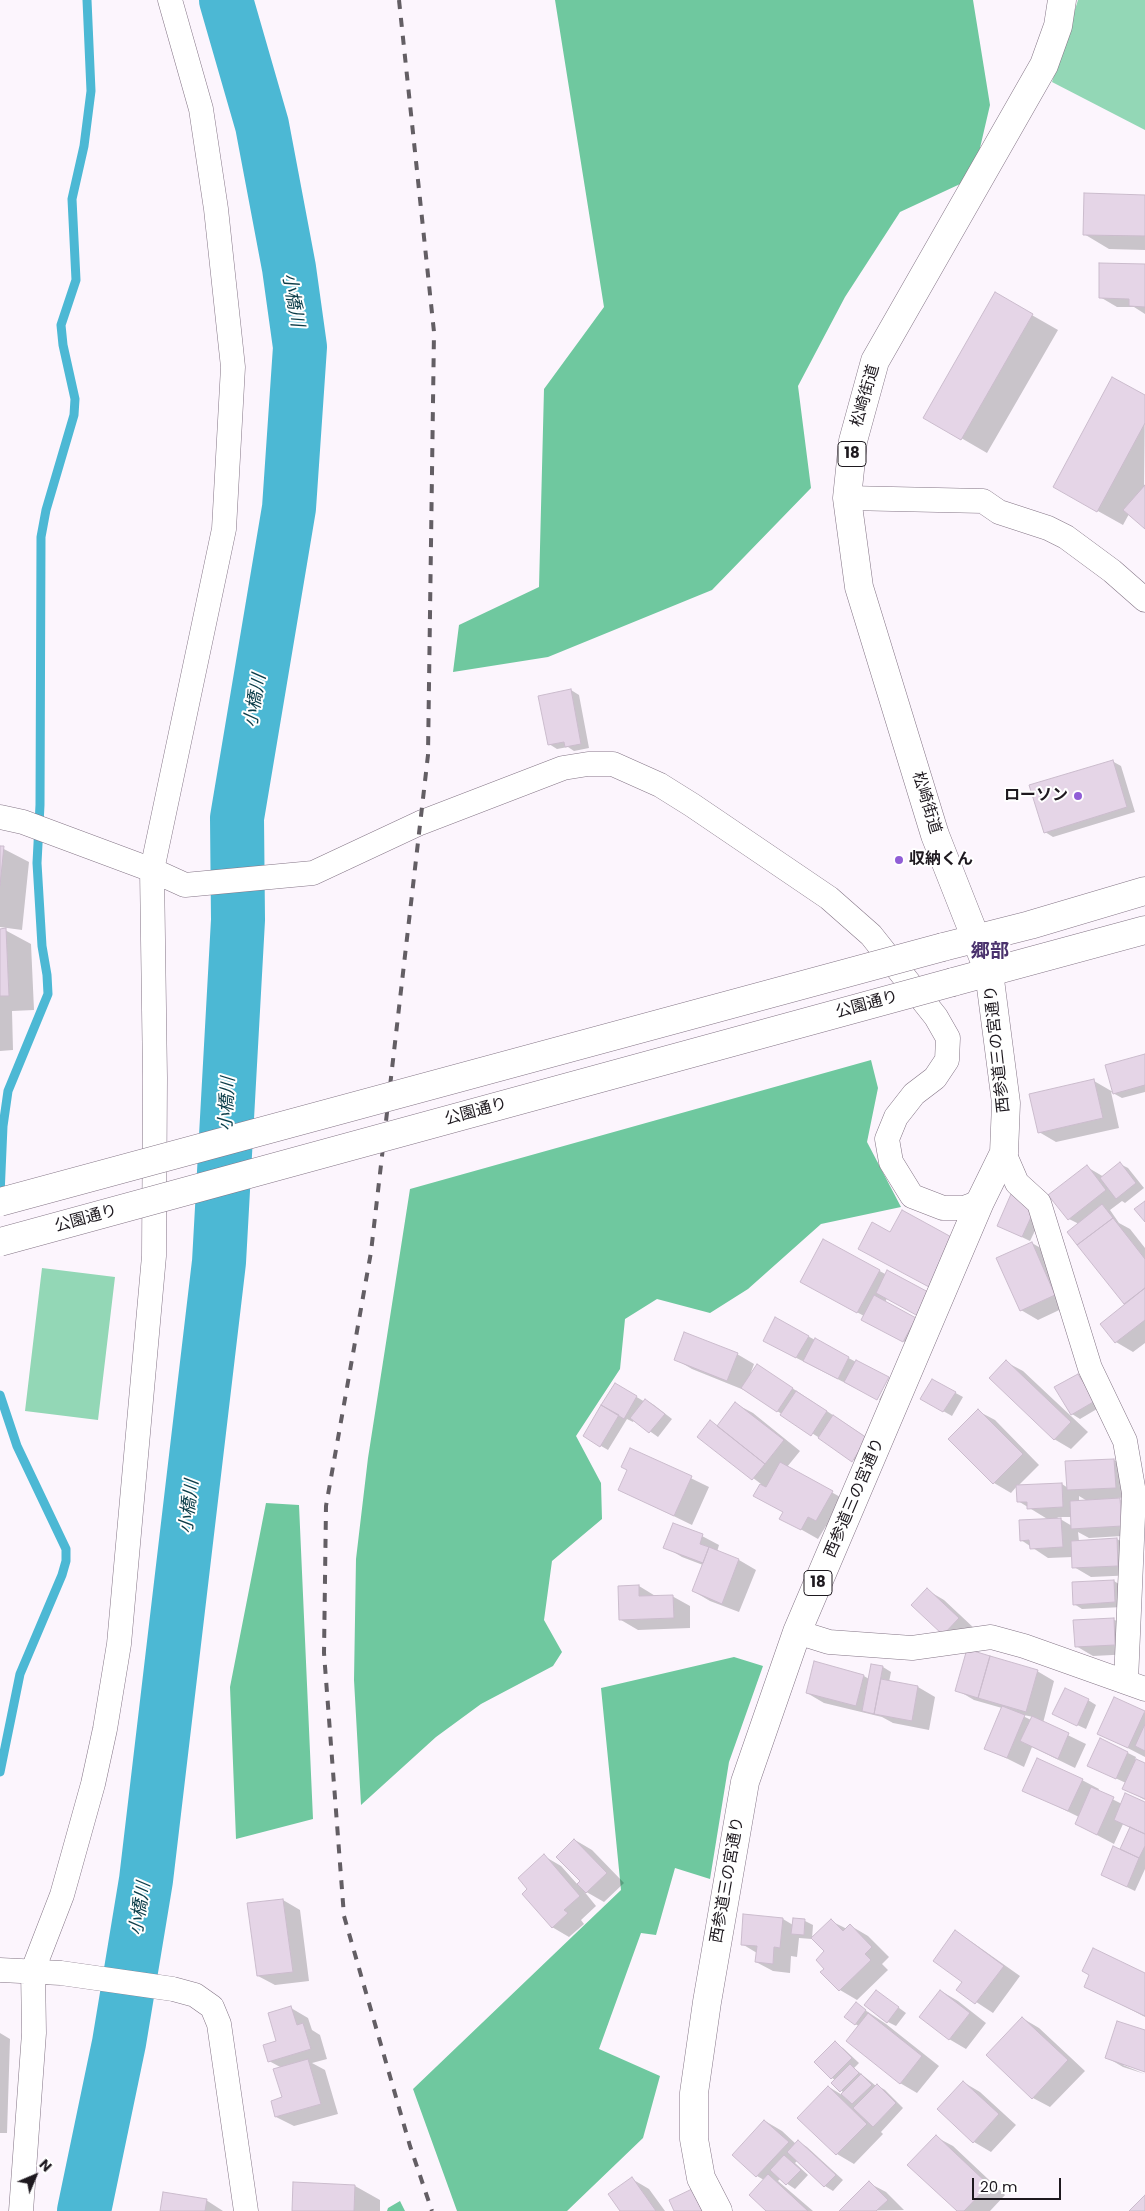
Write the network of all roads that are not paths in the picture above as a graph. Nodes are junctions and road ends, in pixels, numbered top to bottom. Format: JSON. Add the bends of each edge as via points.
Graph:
{"nodes":[{"id":1,"x":170,"y":0,"type":"edge"},
{"id":2,"x":1062,"y":0,"type":"edge"},
{"id":3,"x":847,"y":498,"type":"junction"},
{"id":4,"x":1145,"y":600,"type":"edge"},
{"id":5,"x":0,"y":816,"type":"edge"},
{"id":6,"x":152,"y":870,"type":"junction"},
{"id":7,"x":1145,"y":891,"type":"edge"},
{"id":8,"x":1145,"y":930,"type":"edge"},
{"id":9,"x":976,"y":939,"type":"junction"},
{"id":10,"x":989,"y":972,"type":"junction"},
{"id":11,"x":1004,"y":1153,"type":"junction"},
{"id":12,"x":0,"y":1202,"type":"edge"},
{"id":13,"x":980,"y":1202,"type":"junction"},
{"id":14,"x":0,"y":1242,"type":"edge"},
{"id":15,"x":798,"y":1632,"type":"junction"},
{"id":16,"x":1135,"y":1685,"type":"edge"},
{"id":17,"x":0,"y":1970,"type":"edge"},
{"id":18,"x":33,"y":1970,"type":"junction"},
{"id":19,"x":21,"y":2211,"type":"edge"},
{"id":20,"x":246,"y":2211,"type":"edge"},
{"id":21,"x":718,"y":2211,"type":"edge"}],
"edges":[{"from":1,"to":6,"type":"street","via":[[201,109],[216,209],[233,367],[224,529]]},
{"from":2,"to":3,"type":"street","name":"松崎街道","number":"18","via":[[1058,26],[1044,65],[875,361],[853,441]]},
{"from":3,"to":4,"type":"street","via":[[982,501],[999,512],[1066,537]]},
{"from":3,"to":9,"type":"street","name":"松崎街道","number":"18","via":[[859,587],[935,835]]},
{"from":5,"to":6,"type":"street"},
{"from":6,"to":13,"type":"street","via":[[186,885],[313,872],[420,823],[563,768],[613,764],[660,785],[829,898],[871,935],[936,1016],[948,1038],[947,1060],[935,1078],[914,1094],[896,1117],[887,1139],[891,1162],[912,1196],[943,1208],[964,1208]]},
{"from":6,"to":18,"type":"street","via":[[154,1256],[119,1644],[93,1784],[62,1895]]},
{"from":7,"to":9,"type":"street"},
{"from":8,"to":10,"type":"street"},
{"from":9,"to":10,"type":"street","name":"西参道三の宮通り","number":"18"},
{"from":9,"to":12,"type":"street","bridge":true},
{"from":10,"to":11,"type":"street","name":"西参道三の宮通り","number":"18","via":[[1006,1103]]},
{"from":10,"to":14,"type":"street","name":"公園通り","bridge":true},
{"from":11,"to":13,"type":"street","name":"西参道三の宮通り","number":"18"},
{"from":11,"to":16,"type":"street","via":[[1017,1183],[1039,1203],[1090,1368],[1124,1441],[1134,1493]]},
{"from":13,"to":15,"type":"street","name":"西参道三の宮通り","number":"18"},
{"from":15,"to":16,"type":"street","via":[[829,1642],[912,1648],[991,1637]]},
{"from":15,"to":21,"type":"street","name":"西参道三の宮通り","number":"18","via":[[745,1782],[694,2093],[694,2139],[701,2178]]},
{"from":17,"to":18,"type":"street"},
{"from":18,"to":19,"type":"street","via":[[34,2033]]},
{"from":18,"to":20,"type":"street","via":[[172,1989],[195,1995],[212,2007],[218,2024]]}]}
